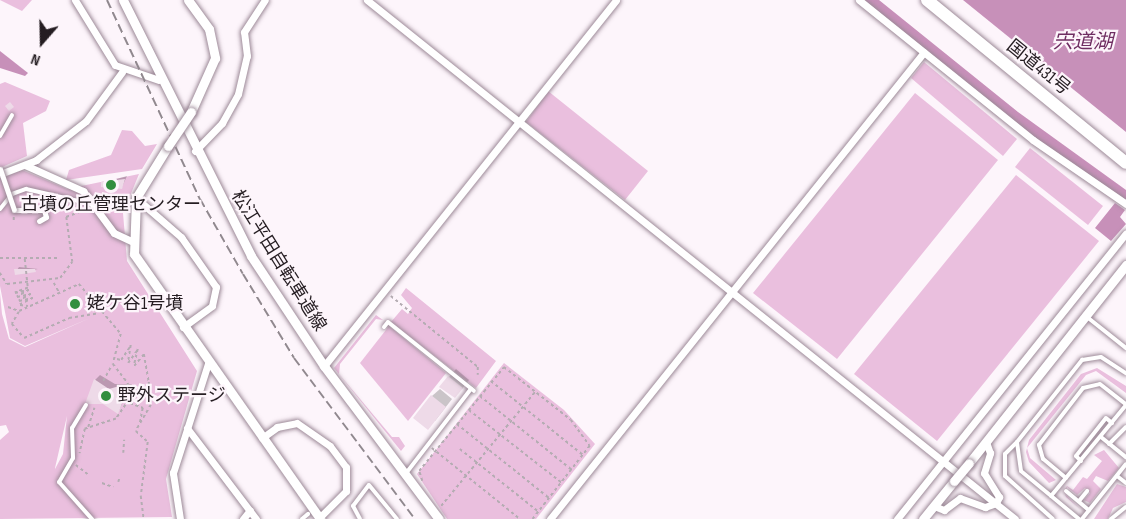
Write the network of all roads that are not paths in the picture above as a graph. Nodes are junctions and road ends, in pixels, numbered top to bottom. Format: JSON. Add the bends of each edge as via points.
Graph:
{"nodes":[{"id":1,"x":75,"y":0,"type":"edge"},
{"id":2,"x":123,"y":0,"type":"edge"},
{"id":3,"x":188,"y":0,"type":"edge"},
{"id":4,"x":265,"y":0,"type":"edge"},
{"id":5,"x":367,"y":0,"type":"edge"},
{"id":6,"x":616,"y":0,"type":"edge"},
{"id":7,"x":859,"y":0,"type":"edge"},
{"id":8,"x":927,"y":0,"type":"edge"},
{"id":9,"x":924,"y":52,"type":"junction"},
{"id":10,"x":122,"y":72,"type":"junction"},
{"id":11,"x":159,"y":80,"type":"junction"},
{"id":12,"x":12,"y":115,"type":"dead end"},
{"id":13,"x":519,"y":122,"type":"junction"},
{"id":14,"x":0,"y":136,"type":"edge"},
{"id":15,"x":195,"y":152,"type":"junction"},
{"id":16,"x":1126,"y":163,"type":"edge"},
{"id":17,"x":25,"y":165,"type":"junction"},
{"id":18,"x":0,"y":169,"type":"edge"},
{"id":19,"x":0,"y":174,"type":"edge"},
{"id":20,"x":136,"y":198,"type":"junction"},
{"id":21,"x":92,"y":204,"type":"junction"},
{"id":22,"x":1126,"y":204,"type":"edge"},
{"id":23,"x":0,"y":209,"type":"edge"},
{"id":24,"x":39,"y":221,"type":"dead end"},
{"id":25,"x":1126,"y":233,"type":"edge"},
{"id":26,"x":130,"y":241,"type":"junction"},
{"id":27,"x":1126,"y":265,"type":"edge"},
{"id":28,"x":731,"y":292,"type":"junction"},
{"id":29,"x":1087,"y":316,"type":"junction"},
{"id":30,"x":183,"y":327,"type":"junction"},
{"id":31,"x":384,"y":327,"type":"dead end"},
{"id":32,"x":1126,"y":348,"type":"edge"},
{"id":33,"x":208,"y":363,"type":"junction"},
{"id":34,"x":324,"y":366,"type":"junction"},
{"id":35,"x":1126,"y":373,"type":"edge"},
{"id":36,"x":1126,"y":404,"type":"edge"},
{"id":37,"x":86,"y":405,"type":"dead end"},
{"id":38,"x":1112,"y":423,"type":"junction"},
{"id":39,"x":1126,"y":427,"type":"edge"},
{"id":40,"x":188,"y":428,"type":"junction"},
{"id":41,"x":1101,"y":437,"type":"junction"},
{"id":42,"x":262,"y":438,"type":"junction"},
{"id":43,"x":986,"y":441,"type":"junction"},
{"id":44,"x":1017,"y":442,"type":"junction"},
{"id":45,"x":1109,"y":444,"type":"junction"},
{"id":46,"x":1126,"y":457,"type":"edge"},
{"id":47,"x":943,"y":461,"type":"junction"},
{"id":48,"x":1081,"y":461,"type":"junction"},
{"id":49,"x":1126,"y":464,"type":"edge"},
{"id":50,"x":407,"y":472,"type":"junction"},
{"id":51,"x":1117,"y":476,"type":"junction"},
{"id":52,"x":1066,"y":478,"type":"junction"},
{"id":53,"x":1126,"y":483,"type":"edge"},
{"id":54,"x":1066,"y":491,"type":"dead end"},
{"id":55,"x":1087,"y":491,"type":"dead end"},
{"id":56,"x":1052,"y":496,"type":"junction"},
{"id":57,"x":1079,"y":501,"type":"junction"},
{"id":58,"x":996,"y":504,"type":"junction"},
{"id":59,"x":934,"y":506,"type":"junction"},
{"id":60,"x":1126,"y":507,"type":"edge"},
{"id":61,"x":250,"y":510,"type":"junction"},
{"id":62,"x":1089,"y":510,"type":"junction"},
{"id":63,"x":309,"y":514,"type":"dead end"},
{"id":64,"x":442,"y":516,"type":"edge"},
{"id":65,"x":92,"y":519,"type":"edge"},
{"id":66,"x":180,"y":519,"type":"edge"},
{"id":67,"x":243,"y":519,"type":"edge"},
{"id":68,"x":256,"y":519,"type":"edge"},
{"id":69,"x":302,"y":519,"type":"edge"},
{"id":70,"x":320,"y":519,"type":"edge"},
{"id":71,"x":360,"y":519,"type":"edge"},
{"id":72,"x":397,"y":519,"type":"edge"},
{"id":73,"x":550,"y":519,"type":"edge"},
{"id":74,"x":897,"y":519,"type":"edge"},
{"id":75,"x":923,"y":519,"type":"edge"},
{"id":76,"x":1015,"y":519,"type":"edge"},
{"id":77,"x":1053,"y":519,"type":"edge"},
{"id":78,"x":1080,"y":519,"type":"edge"},
{"id":79,"x":1111,"y":519,"type":"edge"}],
"edges":[{"from":1,"to":10,"type":"street"},
{"from":2,"to":11,"type":"street","name":"松江平田自転車道線"},
{"from":3,"to":20,"type":"street","bridge":true,"via":[[209,29],[215,58],[191,112]]},
{"from":4,"to":15,"type":"street","via":[[244,32],[247,56],[237,94],[222,123]]},
{"from":5,"to":13,"type":"street"},
{"from":6,"to":13,"type":"street"},
{"from":7,"to":9,"type":"street"},
{"from":8,"to":16,"type":"highway","name":"国道431号"},
{"from":9,"to":22,"type":"street","via":[[1033,140]]},
{"from":9,"to":28,"type":"street"},
{"from":10,"to":11,"type":"street"},
{"from":10,"to":17,"type":"street","via":[[97,110]]},
{"from":11,"to":15,"type":"street","name":"松江平田自転車道線"},
{"from":12,"to":14,"type":"lane"},
{"from":13,"to":28,"type":"street"},
{"from":13,"to":34,"type":"street"},
{"from":15,"to":34,"type":"street","name":"松江平田自転車道線","via":[[251,256]]},
{"from":17,"to":19,"type":"street"},
{"from":17,"to":21,"type":"street","via":[[75,186]]},
{"from":18,"to":24,"type":"street","bridge":true,"via":[[14,210],[44,210],[46,218]]},
{"from":20,"to":26,"type":"street"},
{"from":20,"to":30,"type":"street","via":[[181,237],[216,287],[212,306]]},
{"from":21,"to":23,"type":"lane","via":[[26,189],[12,194]]},
{"from":21,"to":26,"type":"street","via":[[114,233]]},
{"from":25,"to":47,"type":"street"},
{"from":26,"to":30,"type":"street","via":[[144,273]]},
{"from":27,"to":29,"type":"street"},
{"from":28,"to":47,"type":"street"},
{"from":28,"to":73,"type":"street"},
{"from":29,"to":32,"type":"lane"},
{"from":29,"to":43,"type":"street"},
{"from":30,"to":33,"type":"street"},
{"from":31,"to":50,"type":"lane","via":[[388,322],[473,390]]},
{"from":33,"to":40,"type":"street"},
{"from":33,"to":42,"type":"street"},
{"from":34,"to":50,"type":"street","name":"松江平田自転車道線"},
{"from":35,"to":44,"type":"lane","via":[[1101,357],[1082,360]]},
{"from":36,"to":38,"type":"lane"},
{"from":36,"to":52,"type":"lane","via":[[1100,384],[1083,388],[1039,446],[1042,459]]},
{"from":37,"to":65,"type":"lane","via":[[72,428],[70,464],[59,482]]},
{"from":38,"to":41,"type":"lane"},
{"from":38,"to":48,"type":"lane","via":[[1106,418],[1076,456]]},
{"from":39,"to":45,"type":"lane"},
{"from":40,"to":61,"type":"street"},
{"from":40,"to":66,"type":"street","via":[[173,473]]},
{"from":41,"to":45,"type":"lane"},
{"from":41,"to":48,"type":"lane"},
{"from":42,"to":70,"type":"street"},
{"from":42,"to":70,"type":"street","via":[[277,427],[297,423],[330,446],[346,467],[346,491]]},
{"from":43,"to":58,"type":"street","via":[[990,453],[984,473],[999,497]]},
{"from":43,"to":59,"type":"street","bridge":true},
{"from":44,"to":56,"type":"lane","via":[[1022,471]]},
{"from":44,"to":77,"type":"lane","via":[[1005,454],[1005,476]]},
{"from":45,"to":46,"type":"lane"},
{"from":47,"to":58,"type":"street"},
{"from":47,"to":74,"type":"street"},
{"from":48,"to":52,"type":"lane"},
{"from":49,"to":51,"type":"lane"},
{"from":50,"to":64,"type":"street","name":"松江平田自転車道線"},
{"from":51,"to":53,"type":"lane"},
{"from":51,"to":62,"type":"lane"},
{"from":52,"to":56,"type":"lane"},
{"from":54,"to":57,"type":"lane"},
{"from":55,"to":57,"type":"lane"},
{"from":56,"to":78,"type":"lane"},
{"from":57,"to":62,"type":"lane"},
{"from":58,"to":59,"type":"street","via":[[985,507],[960,498],[944,510]]},
{"from":58,"to":76,"type":"street"},
{"from":59,"to":75,"type":"street"},
{"from":60,"to":79,"type":"lane"},
{"from":61,"to":67,"type":"street"},
{"from":61,"to":68,"type":"street"},
{"from":62,"to":78,"type":"lane"},
{"from":63,"to":69,"type":"lane"},
{"from":71,"to":72,"type":"lane","via":[[353,506],[369,485]]}]}
